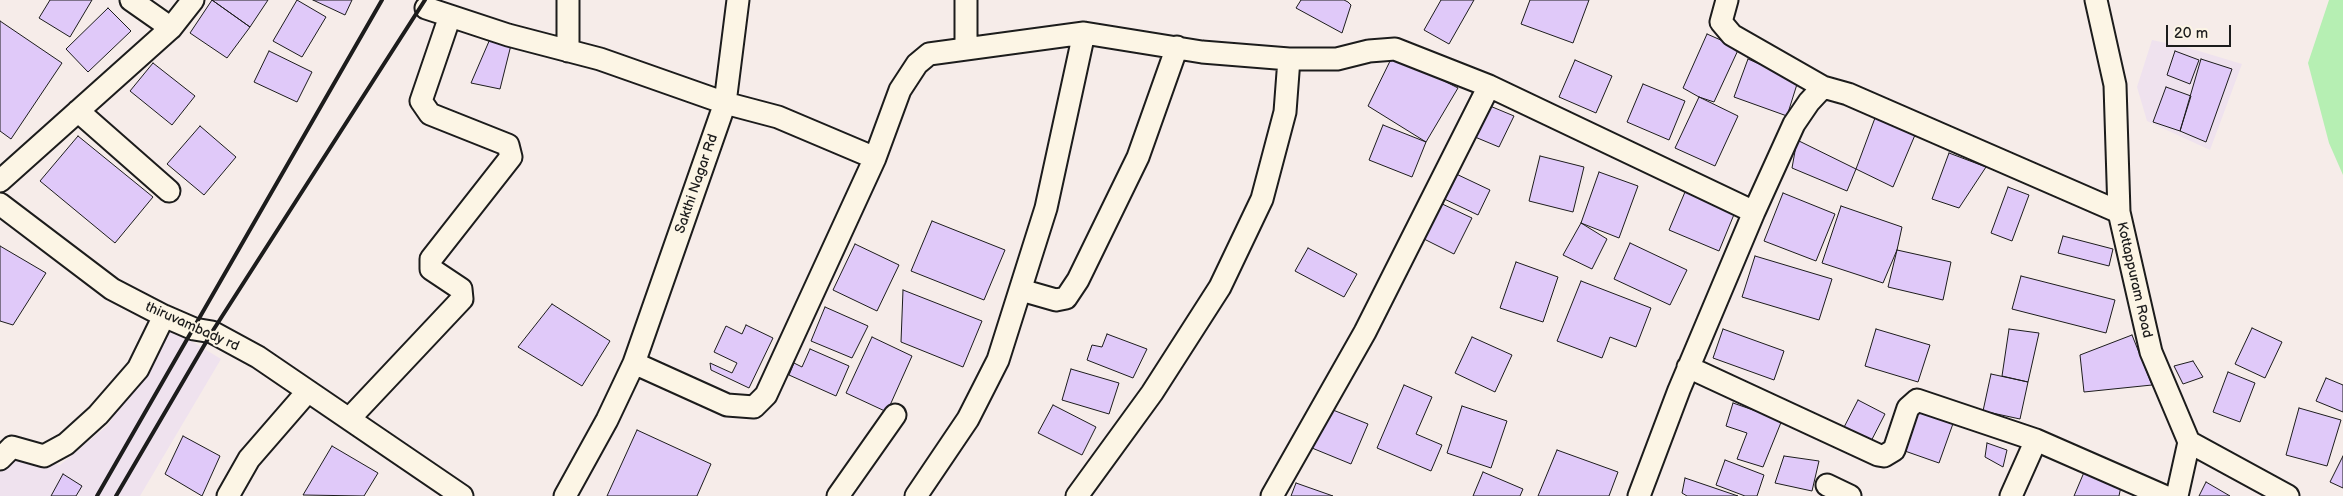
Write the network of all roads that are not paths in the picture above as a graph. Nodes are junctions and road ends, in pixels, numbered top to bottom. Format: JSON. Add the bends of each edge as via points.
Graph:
{"nodes":[{"id":1,"x":131,"y":0,"type":"edge"},
{"id":2,"x":193,"y":0,"type":"edge"},
{"id":3,"x":568,"y":0,"type":"edge"},
{"id":4,"x":738,"y":0,"type":"edge"},
{"id":5,"x":966,"y":0,"type":"edge"},
{"id":6,"x":1726,"y":0,"type":"edge"},
{"id":7,"x":2096,"y":0,"type":"edge"},
{"id":8,"x":426,"y":8,"type":"dead end"},
{"id":9,"x":450,"y":16,"type":"junction"},
{"id":10,"x":171,"y":28,"type":"junction"},
{"id":11,"x":1084,"y":33,"type":"junction"},
{"id":12,"x":966,"y":48,"type":"junction"},
{"id":13,"x":1177,"y":48,"type":"junction"},
{"id":14,"x":568,"y":51,"type":"junction"},
{"id":15,"x":1289,"y":59,"type":"junction"},
{"id":16,"x":1489,"y":86,"type":"junction"},
{"id":17,"x":1823,"y":87,"type":"junction"},
{"id":18,"x":725,"y":103,"type":"junction"},
{"id":19,"x":78,"y":111,"type":"junction"},
{"id":20,"x":875,"y":158,"type":"junction"},
{"id":21,"x":0,"y":181,"type":"edge"},
{"id":22,"x":169,"y":191,"type":"dead end"},
{"id":23,"x":0,"y":204,"type":"edge"},
{"id":24,"x":1754,"y":212,"type":"junction"},
{"id":25,"x":2119,"y":212,"type":"junction"},
{"id":26,"x":1021,"y":290,"type":"junction"},
{"id":27,"x":164,"y":316,"type":"junction"},
{"id":28,"x":634,"y":363,"type":"junction"},
{"id":29,"x":1688,"y":367,"type":"junction"},
{"id":30,"x":308,"y":391,"type":"junction"},
{"id":31,"x":895,"y":415,"type":"dead end"},
{"id":32,"x":349,"y":419,"type":"junction"},
{"id":33,"x":2036,"y":440,"type":"junction"},
{"id":34,"x":2189,"y":442,"type":"junction"},
{"id":35,"x":0,"y":459,"type":"edge"},
{"id":36,"x":1827,"y":485,"type":"dead end"},
{"id":37,"x":228,"y":496,"type":"edge"},
{"id":38,"x":462,"y":496,"type":"edge"},
{"id":39,"x":565,"y":496,"type":"edge"},
{"id":40,"x":838,"y":496,"type":"edge"},
{"id":41,"x":916,"y":496,"type":"edge"},
{"id":42,"x":1077,"y":496,"type":"edge"},
{"id":43,"x":1272,"y":496,"type":"edge"},
{"id":44,"x":1639,"y":496,"type":"edge"},
{"id":45,"x":1850,"y":496,"type":"edge"},
{"id":46,"x":2010,"y":496,"type":"edge"},
{"id":47,"x":2164,"y":496,"type":"edge"},
{"id":48,"x":2178,"y":496,"type":"edge"},
{"id":49,"x":2288,"y":496,"type":"edge"}],
"edges":[{"from":1,"to":10,"type":"street"},
{"from":2,"to":10,"type":"street"},
{"from":3,"to":14,"type":"street"},
{"from":4,"to":18,"type":"street","name":"Sakthi Nagar Rd"},
{"from":5,"to":12,"type":"street"},
{"from":6,"to":17,"type":"street","via":[[1721,22],[1732,35]]},
{"from":7,"to":25,"type":"street","name":"Kottappuram Road","via":[[2115,85]]},
{"from":8,"to":9,"type":"street"},
{"from":9,"to":14,"type":"street"},
{"from":9,"to":32,"type":"street","via":[[421,102],[430,114],[508,145],[511,157],[431,259],[431,269],[461,289],[462,299]]},
{"from":10,"to":19,"type":"street"},
{"from":11,"to":12,"type":"street"},
{"from":11,"to":13,"type":"street"},
{"from":11,"to":26,"type":"street","via":[[1046,208]]},
{"from":12,"to":20,"type":"street","via":[[929,54],[917,64],[900,90]]},
{"from":13,"to":15,"type":"street"},
{"from":13,"to":26,"type":"street","via":[[1138,158],[1078,280],[1066,298],[1056,300]]},
{"from":14,"to":18,"type":"street"},
{"from":15,"to":16,"type":"street","via":[[1337,58],[1395,49]]},
{"from":15,"to":42,"type":"street","via":[[1285,112],[1262,199],[1224,278],[1152,393]]},
{"from":16,"to":24,"type":"street"},
{"from":16,"to":43,"type":"street","via":[[1364,332]]},
{"from":17,"to":24,"type":"street","via":[[1794,124]]},
{"from":17,"to":25,"type":"street","via":[[1848,94]]},
{"from":18,"to":20,"type":"street","via":[[778,117]]},
{"from":18,"to":28,"type":"street","name":"Sakthi Nagar Rd"},
{"from":19,"to":21,"type":"street"},
{"from":19,"to":22,"type":"street"},
{"from":20,"to":28,"type":"street","via":[[766,395],[754,407],[727,405]]},
{"from":23,"to":27,"type":"street","name":"thiruvambady rd","via":[[112,289]]},
{"from":24,"to":29,"type":"street"},
{"from":25,"to":34,"type":"street","name":"Kottappuram Road","via":[[2150,352]]},
{"from":26,"to":41,"type":"street","via":[[998,360],[972,411]]},
{"from":27,"to":30,"type":"street","name":"thiruvambady rd","via":[[194,329],[212,332],[258,357]]},
{"from":27,"to":35,"type":"street","via":[[138,369],[98,415],[66,444],[44,456],[12,447]]},
{"from":28,"to":39,"type":"street","name":"Sakthi Nagar Rd"},
{"from":29,"to":33,"type":"street","via":[[1878,455],[1884,456],[1894,450],[1908,408],[1917,400]]},
{"from":29,"to":44,"type":"street"},
{"from":30,"to":32,"type":"street","name":"thiruvambady rd"},
{"from":30,"to":37,"type":"street","via":[[249,459]]},
{"from":31,"to":40,"type":"street"},
{"from":32,"to":38,"type":"street","name":"thiruvambady rd"},
{"from":33,"to":46,"type":"street"},
{"from":33,"to":47,"type":"street"},
{"from":34,"to":48,"type":"street"},
{"from":34,"to":49,"type":"street"},
{"from":36,"to":45,"type":"street"}]}
